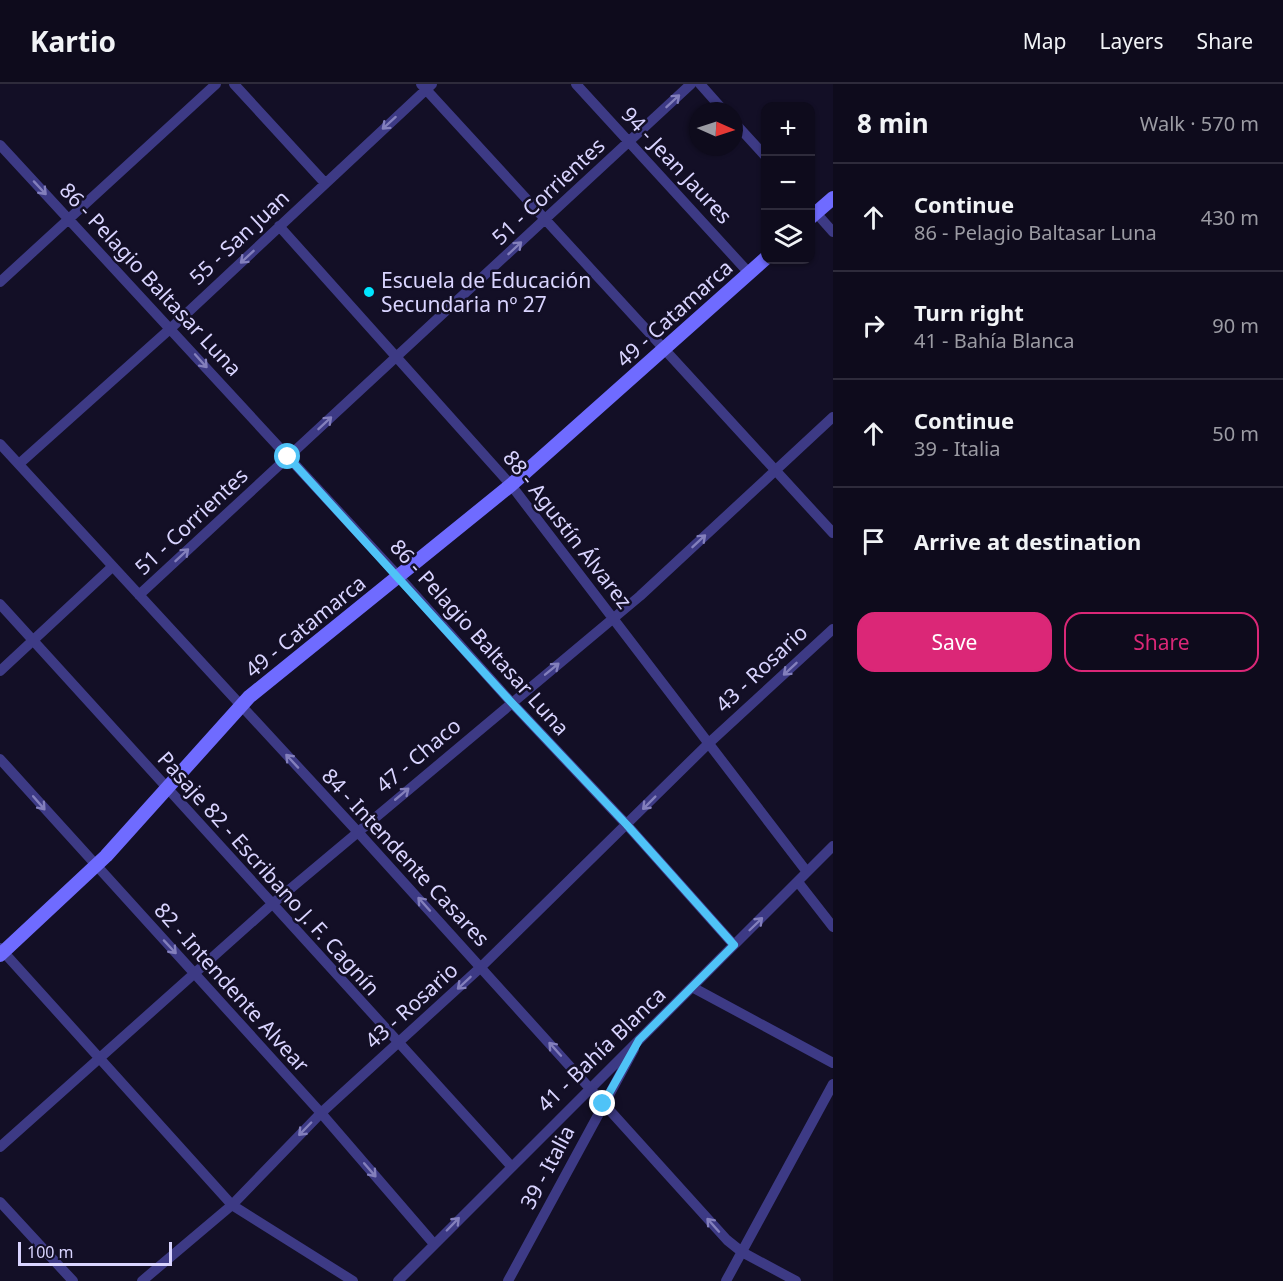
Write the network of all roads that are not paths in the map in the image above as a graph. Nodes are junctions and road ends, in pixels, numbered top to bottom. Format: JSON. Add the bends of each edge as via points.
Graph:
{"nodes":[{"id":1,"x":216,"y":84,"type":"edge"},
{"id":2,"x":234,"y":84,"type":"edge"},
{"id":3,"x":576,"y":84,"type":"edge"},
{"id":4,"x":692,"y":84,"type":"edge"},
{"id":5,"x":700,"y":84,"type":"edge"},
{"id":6,"x":426,"y":86,"type":"edge"},
{"id":7,"x":716,"y":102,"type":"edge"},
{"id":8,"x":743,"y":132,"type":"edge"},
{"id":9,"x":629,"y":143,"type":"junction"},
{"id":10,"x":0,"y":145,"type":"edge"},
{"id":11,"x":764,"y":156,"type":"edge"},
{"id":12,"x":324,"y":182,"type":"junction"},
{"id":13,"x":833,"y":198,"type":"edge"},
{"id":14,"x":815,"y":211,"type":"edge"},
{"id":15,"x":815,"y":216,"type":"edge"},
{"id":16,"x":69,"y":219,"type":"junction"},
{"id":17,"x":546,"y":219,"type":"junction"},
{"id":18,"x":279,"y":226,"type":"junction"},
{"id":19,"x":833,"y":232,"type":"edge"},
{"id":20,"x":761,"y":262,"type":"edge"},
{"id":21,"x":749,"y":273,"type":"junction"},
{"id":22,"x":0,"y":282,"type":"edge"},
{"id":23,"x":171,"y":328,"type":"junction"},
{"id":24,"x":666,"y":350,"type":"junction"},
{"id":25,"x":397,"y":357,"type":"junction"},
{"id":26,"x":833,"y":417,"type":"edge"},
{"id":27,"x":1,"y":445,"type":"edge"},
{"id":28,"x":288,"y":457,"type":"junction"},
{"id":29,"x":19,"y":464,"type":"junction"},
{"id":30,"x":774,"y":470,"type":"junction"},
{"id":31,"x":511,"y":485,"type":"junction"},
{"id":32,"x":833,"y":533,"type":"edge"},
{"id":33,"x":112,"y":567,"type":"junction"},
{"id":34,"x":399,"y":577,"type":"junction"},
{"id":35,"x":139,"y":595,"type":"junction"},
{"id":36,"x":0,"y":604,"type":"edge"},
{"id":37,"x":613,"y":618,"type":"junction"},
{"id":38,"x":833,"y":629,"type":"edge"},
{"id":39,"x":33,"y":641,"type":"junction"},
{"id":40,"x":0,"y":671,"type":"edge"},
{"id":41,"x":511,"y":702,"type":"junction"},
{"id":42,"x":241,"y":706,"type":"junction"},
{"id":43,"x":709,"y":743,"type":"junction"},
{"id":44,"x":0,"y":759,"type":"edge"},
{"id":45,"x":167,"y":789,"type":"junction"},
{"id":46,"x":627,"y":825,"type":"junction"},
{"id":47,"x":357,"y":831,"type":"junction"},
{"id":48,"x":833,"y":846,"type":"edge"},
{"id":49,"x":95,"y":867,"type":"junction"},
{"id":50,"x":807,"y":872,"type":"junction"},
{"id":51,"x":798,"y":882,"type":"junction"},
{"id":52,"x":271,"y":904,"type":"junction"},
{"id":53,"x":833,"y":927,"type":"edge"},
{"id":54,"x":734,"y":945,"type":"junction"},
{"id":55,"x":1,"y":952,"type":"edge"},
{"id":56,"x":481,"y":967,"type":"junction"},
{"id":57,"x":194,"y":974,"type":"junction"},
{"id":58,"x":692,"y":987,"type":"junction"},
{"id":59,"x":639,"y":1040,"type":"junction"},
{"id":60,"x":398,"y":1044,"type":"junction"},
{"id":61,"x":99,"y":1059,"type":"junction"},
{"id":62,"x":833,"y":1063,"type":"edge"},
{"id":63,"x":833,"y":1084,"type":"edge"},
{"id":64,"x":589,"y":1088,"type":"junction"},
{"id":65,"x":603,"y":1104,"type":"junction"},
{"id":66,"x":321,"y":1113,"type":"junction"},
{"id":67,"x":0,"y":1147,"type":"edge"},
{"id":68,"x":511,"y":1166,"type":"junction"},
{"id":69,"x":0,"y":1202,"type":"edge"},
{"id":70,"x":232,"y":1205,"type":"junction"},
{"id":71,"x":434,"y":1244,"type":"junction"},
{"id":72,"x":741,"y":1252,"type":"junction"},
{"id":73,"x":73,"y":1281,"type":"edge"},
{"id":74,"x":142,"y":1281,"type":"edge"},
{"id":75,"x":353,"y":1281,"type":"edge"},
{"id":76,"x":398,"y":1281,"type":"edge"},
{"id":77,"x":508,"y":1281,"type":"edge"},
{"id":78,"x":726,"y":1281,"type":"edge"},
{"id":79,"x":796,"y":1281,"type":"edge"}],
"edges":[{"from":1,"to":16,"type":"street"},
{"from":2,"to":12,"type":"street"},
{"from":3,"to":9,"type":"street","name":"94 - Jean Jaures"},
{"from":9,"to":4,"type":"street","name":"51 - Corrientes","one_way":true},
{"from":5,"to":7,"type":"street"},
{"from":6,"to":12,"type":"street","name":"55 - San Juan","one_way":true},
{"from":6,"to":17,"type":"street"},
{"from":8,"to":11,"type":"street"},
{"from":9,"to":17,"type":"street","name":"51 - Corrientes"},
{"from":9,"to":21,"type":"street","name":"94 - Jean Jaures"},
{"from":10,"to":16,"type":"street","name":"86 - Pelagio Baltasar Luna","one_way":true},
{"from":12,"to":18,"type":"street","name":"55 - San Juan"},
{"from":13,"to":14,"type":"street"},
{"from":15,"to":19,"type":"street"},
{"from":16,"to":22,"type":"street"},
{"from":16,"to":23,"type":"street","name":"86 - Pelagio Baltasar Luna"},
{"from":17,"to":24,"type":"street"},
{"from":25,"to":17,"type":"street","name":"51 - Corrientes","one_way":true},
{"from":18,"to":23,"type":"street","name":"55 - San Juan","one_way":true},
{"from":18,"to":25,"type":"street","name":"88 - Agustín Álvarez"},
{"from":20,"to":21,"type":"street","name":"49 - Catamarca"},
{"from":21,"to":24,"type":"street","name":"49 - Catamarca"},
{"from":23,"to":28,"type":"street","name":"86 - Pelagio Baltasar Luna","one_way":true},
{"from":23,"to":29,"type":"street","name":"55 - San Juan"},
{"from":24,"to":30,"type":"street"},
{"from":24,"to":31,"type":"street","name":"49 - Catamarca"},
{"from":28,"to":25,"type":"street","name":"51 - Corrientes","one_way":true},
{"from":25,"to":31,"type":"street","name":"88 - Agustín Álvarez"},
{"from":26,"to":30,"type":"street","name":"47 - Chaco"},
{"from":27,"to":29,"type":"street","name":"84 - Intendente Casares"},
{"from":28,"to":34,"type":"street","name":"86 - Pelagio Baltasar Luna"},
{"from":35,"to":28,"type":"street","name":"51 - Corrientes","one_way":true},
{"from":29,"to":33,"type":"street","name":"84 - Intendente Casares"},
{"from":30,"to":32,"type":"street"},
{"from":37,"to":30,"type":"street","name":"47 - Chaco","one_way":true},
{"from":31,"to":34,"type":"street","name":"49 - Catamarca"},
{"from":31,"to":37,"type":"street","name":"88 - Agustín Álvarez"},
{"from":33,"to":35,"type":"street","name":"84 - Intendente Casares"},
{"from":33,"to":39,"type":"street","name":"51 - Corrientes"},
{"from":34,"to":41,"type":"street","name":"86 - Pelagio Baltasar Luna"},
{"from":34,"to":42,"type":"street","name":"49 - Catamarca"},
{"from":35,"to":42,"type":"street","name":"84 - Intendente Casares"},
{"from":36,"to":39,"type":"street","name":"Pasaje 82 - Escribano J. F. Cagnín"},
{"from":41,"to":37,"type":"street","name":"47 - Chaco","one_way":true},
{"from":37,"to":43,"type":"street","name":"88 - Agustín Álvarez"},
{"from":38,"to":43,"type":"street","name":"43 - Rosario","one_way":true},
{"from":39,"to":40,"type":"street","name":"51 - Corrientes"},
{"from":39,"to":45,"type":"street","name":"Pasaje 82 - Escribano J. F. Cagnín"},
{"from":41,"to":46,"type":"street","name":"86 - Pelagio Baltasar Luna"},
{"from":47,"to":41,"type":"street","name":"47 - Chaco","one_way":true},
{"from":42,"to":45,"type":"street","name":"49 - Catamarca"},
{"from":47,"to":42,"type":"street","name":"84 - Intendente Casares","one_way":true},
{"from":43,"to":46,"type":"street","name":"43 - Rosario","one_way":true},
{"from":43,"to":50,"type":"street","name":"88 - Agustín Álvarez"},
{"from":44,"to":49,"type":"street","name":"82 - Intendente Alvear","one_way":true},
{"from":45,"to":49,"type":"street","name":"49 - Catamarca"},
{"from":45,"to":52,"type":"street","name":"Pasaje 82 - Escribano J. F. Cagnín"},
{"from":46,"to":54,"type":"street","name":"86 - Pelagio Baltasar Luna"},
{"from":46,"to":56,"type":"street","name":"43 - Rosario"},
{"from":47,"to":52,"type":"street","name":"47 - Chaco"},
{"from":56,"to":47,"type":"street","name":"84 - Intendente Casares","one_way":true},
{"from":48,"to":50,"type":"street","name":"41 - Bahía Blanca"},
{"from":49,"to":55,"type":"street","name":"49 - Catamarca"},
{"from":49,"to":57,"type":"street","name":"82 - Intendente Alvear","one_way":true},
{"from":50,"to":51,"type":"street","name":"41 - Bahía Blanca"},
{"from":51,"to":53,"type":"street"},
{"from":54,"to":51,"type":"street","name":"41 - Bahía Blanca","one_way":true},
{"from":52,"to":57,"type":"street","name":"47 - Chaco"},
{"from":52,"to":60,"type":"street","name":"Pasaje 82 - Escribano J. F. Cagnín"},
{"from":54,"to":58,"type":"street","name":"41 - Bahía Blanca"},
{"from":55,"to":61,"type":"street"},
{"from":56,"to":60,"type":"street","name":"43 - Rosario","one_way":true},
{"from":64,"to":56,"type":"street","name":"84 - Intendente Casares","one_way":true},
{"from":57,"to":61,"type":"street","name":"47 - Chaco"},
{"from":57,"to":66,"type":"street","name":"82 - Intendente Alvear"},
{"from":58,"to":59,"type":"street","name":"41 - Bahía Blanca"},
{"from":58,"to":62,"type":"street"},
{"from":59,"to":64,"type":"street","name":"41 - Bahía Blanca"},
{"from":59,"to":65,"type":"street","name":"39 - Italia"},
{"from":60,"to":66,"type":"street","name":"43 - Rosario"},
{"from":60,"to":68,"type":"street","name":"Pasaje 82 - Escribano J. F. Cagnín"},
{"from":61,"to":67,"type":"street","name":"47 - Chaco"},
{"from":61,"to":70,"type":"street"},
{"from":63,"to":72,"type":"street"},
{"from":64,"to":65,"type":"street","name":"84 - Intendente Casares"},
{"from":64,"to":68,"type":"street","name":"41 - Bahía Blanca"},
{"from":72,"to":65,"type":"street","name":"84 - Intendente Casares","one_way":true},
{"from":65,"to":77,"type":"street","name":"39 - Italia"},
{"from":66,"to":70,"type":"street","name":"43 - Rosario","one_way":true},
{"from":66,"to":71,"type":"street","name":"82 - Intendente Alvear","one_way":true},
{"from":71,"to":68,"type":"street","name":"41 - Bahía Blanca","one_way":true},
{"from":69,"to":73,"type":"street"},
{"from":70,"to":74,"type":"street","name":"43 - Rosario"},
{"from":70,"to":75,"type":"street"},
{"from":71,"to":76,"type":"street","name":"41 - Bahía Blanca"},
{"from":72,"to":78,"type":"street"},
{"from":72,"to":79,"type":"street","name":"84 - Intendente Casares"}]}
